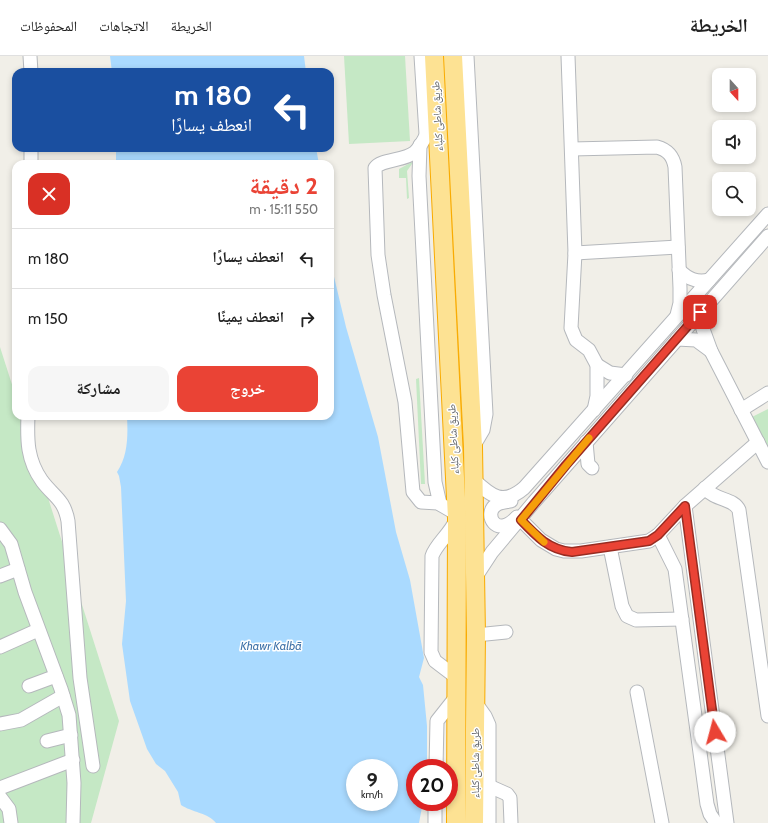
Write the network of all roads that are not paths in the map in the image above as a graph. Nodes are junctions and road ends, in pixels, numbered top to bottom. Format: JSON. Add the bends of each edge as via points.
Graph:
{"nodes":[{"id":1,"x":30,"y":56,"type":"edge"},
{"id":2,"x":421,"y":56,"type":"edge"},
{"id":3,"x":434,"y":56,"type":"edge"},
{"id":4,"x":453,"y":56,"type":"edge"},
{"id":5,"x":467,"y":56,"type":"edge"},
{"id":6,"x":568,"y":56,"type":"edge"},
{"id":7,"x":31,"y":68,"type":"edge"},
{"id":8,"x":437,"y":113,"type":"junction"},
{"id":9,"x":423,"y":139,"type":"junction"},
{"id":10,"x":572,"y":149,"type":"junction"},
{"id":11,"x":768,"y":214,"type":"edge"},
{"id":12,"x":768,"y":236,"type":"edge"},
{"id":13,"x":678,"y":247,"type":"junction"},
{"id":14,"x":575,"y":253,"type":"junction"},
{"id":15,"x":679,"y":270,"type":"junction"},
{"id":16,"x":709,"y":280,"type":"junction"},
{"id":17,"x":700,"y":312,"type":"junction"},
{"id":18,"x":676,"y":317,"type":"junction"},
{"id":19,"x":677,"y":339,"type":"junction"},
{"id":20,"x":711,"y":351,"type":"junction"},
{"id":21,"x":597,"y":365,"type":"junction"},
{"id":22,"x":626,"y":374,"type":"junction"},
{"id":23,"x":768,"y":393,"type":"edge"},
{"id":24,"x":594,"y":410,"type":"junction"},
{"id":25,"x":742,"y":410,"type":"junction"},
{"id":26,"x":28,"y":420,"type":"edge"},
{"id":27,"x":586,"y":442,"type":"junction"},
{"id":28,"x":758,"y":442,"type":"junction"},
{"id":29,"x":473,"y":447,"type":"junction"},
{"id":30,"x":768,"y":462,"type":"edge"},
{"id":31,"x":566,"y":465,"type":"junction"},
{"id":32,"x":474,"y":480,"type":"junction"},
{"id":33,"x":529,"y":484,"type":"junction"},
{"id":34,"x":705,"y":488,"type":"junction"},
{"id":35,"x":534,"y":502,"type":"junction"},
{"id":36,"x":440,"y":504,"type":"junction"},
{"id":37,"x":685,"y":506,"type":"junction"},
{"id":38,"x":457,"y":516,"type":"junction"},
{"id":39,"x":521,"y":520,"type":"junction"},
{"id":40,"x":0,"y":529,"type":"edge"},
{"id":41,"x":658,"y":535,"type":"junction"},
{"id":42,"x":610,"y":547,"type":"junction"},
{"id":43,"x":18,"y":569,"type":"junction"},
{"id":44,"x":0,"y":576,"type":"edge"},
{"id":45,"x":475,"y":578,"type":"junction"},
{"id":46,"x":682,"y":619,"type":"junction"},
{"id":47,"x":38,"y":630,"type":"junction"},
{"id":48,"x":506,"y":632,"type":"dead end"},
{"id":49,"x":476,"y":635,"type":"junction"},
{"id":50,"x":0,"y":647,"type":"edge"},
{"id":51,"x":56,"y":676,"type":"junction"},
{"id":52,"x":456,"y":677,"type":"junction"},
{"id":53,"x":29,"y":686,"type":"dead end"},
{"id":54,"x":637,"y":692,"type":"dead end"},
{"id":55,"x":63,"y":696,"type":"junction"},
{"id":56,"x":456,"y":697,"type":"junction"},
{"id":57,"x":475,"y":702,"type":"junction"},
{"id":58,"x":768,"y":716,"type":"edge"},
{"id":59,"x":0,"y":724,"type":"edge"},
{"id":60,"x":71,"y":735,"type":"junction"},
{"id":61,"x":47,"y":741,"type":"dead end"},
{"id":62,"x":436,"y":759,"type":"edge"},
{"id":63,"x":73,"y":760,"type":"junction"},
{"id":64,"x":93,"y":766,"type":"dead end"},
{"id":65,"x":475,"y":772,"type":"junction"},
{"id":66,"x":489,"y":786,"type":"junction"},
{"id":67,"x":0,"y":788,"type":"edge"},
{"id":68,"x":502,"y":793,"type":"junction"},
{"id":69,"x":0,"y":797,"type":"edge"},
{"id":70,"x":489,"y":801,"type":"junction"},
{"id":71,"x":435,"y":811,"type":"edge"},
{"id":72,"x":11,"y":823,"type":"edge"},
{"id":73,"x":73,"y":823,"type":"edge"},
{"id":74,"x":435,"y":823,"type":"edge"},
{"id":75,"x":456,"y":823,"type":"edge"},
{"id":76,"x":474,"y":823,"type":"edge"},
{"id":77,"x":489,"y":823,"type":"edge"},
{"id":78,"x":511,"y":823,"type":"edge"},
{"id":79,"x":662,"y":823,"type":"edge"},
{"id":80,"x":716,"y":823,"type":"edge"},
{"id":81,"x":728,"y":823,"type":"edge"}],
"edges":[{"from":1,"to":7,"type":"street"},
{"from":2,"to":9,"type":"street"},
{"from":3,"to":8,"type":"highway","name":"طريق شاطئ كلباء"},
{"from":4,"to":29,"type":"highway","name":"طريق شاطئ كلباء"},
{"from":5,"to":29,"type":"street","via":[[486,414],[483,430]]},
{"from":6,"to":10,"type":"street"},
{"from":8,"to":9,"type":"street"},
{"from":8,"to":38,"type":"highway","name":"طريق شاطئ كلباء"},
{"from":9,"to":36,"type":"street","via":[[419,176],[435,482]]},
{"from":9,"to":36,"type":"street","via":[[409,156],[379,164],[375,168],[376,228],[384,295],[405,402],[413,492],[421,502]]},
{"from":10,"to":13,"type":"street","via":[[651,146],[667,152],[675,168]]},
{"from":10,"to":14,"type":"street"},
{"from":11,"to":16,"type":"street"},
{"from":12,"to":17,"type":"street"},
{"from":13,"to":14,"type":"street"},
{"from":13,"to":15,"type":"street"},
{"from":14,"to":21,"type":"street","via":[[572,331],[576,340],[592,353]]},
{"from":15,"to":16,"type":"street","via":[[692,280]]},
{"from":15,"to":18,"type":"street","via":[[681,296]]},
{"from":16,"to":18,"type":"street"},
{"from":17,"to":19,"type":"street"},
{"from":17,"to":20,"type":"street"},
{"from":18,"to":22,"type":"street"},
{"from":19,"to":20,"type":"street","via":[[696,340]]},
{"from":19,"to":27,"type":"street"},
{"from":20,"to":25,"type":"street"},
{"from":21,"to":22,"type":"street","via":[[610,373]]},
{"from":21,"to":24,"type":"street","via":[[597,396]]},
{"from":22,"to":24,"type":"street"},
{"from":23,"to":25,"type":"street"},
{"from":24,"to":33,"type":"street"},
{"from":25,"to":28,"type":"street"},
{"from":26,"to":64,"type":"street","via":[[27,446],[30,459],[43,482],[66,509],[80,678]]},
{"from":27,"to":31,"type":"street"},
{"from":27,"to":31,"type":"street","via":[[590,466]]},
{"from":28,"to":30,"type":"street"},
{"from":28,"to":34,"type":"street"},
{"from":29,"to":32,"type":"highway","name":"طريق شاطئ كلباء"},
{"from":31,"to":35,"type":"street"},
{"from":32,"to":33,"type":"street","via":[[487,493],[503,498],[514,496]]},
{"from":32,"to":45,"type":"highway","name":"طريق شاطئ كلباء"},
{"from":33,"to":35,"type":"street","via":[[519,498],[496,504],[492,510],[492,519],[496,525],[506,527]]},
{"from":34,"to":37,"type":"street"},
{"from":34,"to":58,"type":"street","via":[[714,496],[734,503],[739,510]]},
{"from":35,"to":39,"type":"street"},
{"from":36,"to":38,"type":"street"},
{"from":37,"to":41,"type":"street"},
{"from":37,"to":81,"type":"street"},
{"from":38,"to":52,"type":"highway","name":"طريق شاطئ كلباء"},
{"from":38,"to":52,"type":"street","via":[[449,533],[432,556],[431,652],[435,661]]},
{"from":39,"to":42,"type":"street","via":[[541,540],[556,549],[572,552]]},
{"from":39,"to":45,"type":"street","via":[[492,552]]},
{"from":40,"to":43,"type":"street","via":[[11,544]]},
{"from":41,"to":42,"type":"street","via":[[644,542]]},
{"from":41,"to":46,"type":"street","via":[[675,569]]},
{"from":42,"to":46,"type":"street","via":[[622,606],[627,616],[636,620]]},
{"from":43,"to":44,"type":"street"},
{"from":43,"to":47,"type":"street"},
{"from":45,"to":49,"type":"highway","name":"طريق شاطئ كلباء"},
{"from":46,"to":80,"type":"street","via":[[707,804]]},
{"from":47,"to":50,"type":"street"},
{"from":47,"to":51,"type":"street"},
{"from":48,"to":49,"type":"street"},
{"from":49,"to":57,"type":"highway","name":"طريق شاطئ كلباء"},
{"from":51,"to":53,"type":"street"},
{"from":51,"to":55,"type":"street"},
{"from":52,"to":56,"type":"highway","name":"طريق شاطئ كلباء"},
{"from":54,"to":79,"type":"street"},
{"from":55,"to":59,"type":"street","via":[[21,720]]},
{"from":55,"to":60,"type":"street","via":[[69,715]]},
{"from":56,"to":62,"type":"street","via":[[437,721]]},
{"from":56,"to":65,"type":"highway","via":[[464,723],[465,760],[467,766]]},
{"from":56,"to":75,"type":"highway","name":"طريق شاطئ كلباء"},
{"from":57,"to":65,"type":"highway","name":"طريق شاطئ كلباء"},
{"from":57,"to":66,"type":"street","via":[[485,716],[488,726]]},
{"from":60,"to":61,"type":"street"},
{"from":60,"to":63,"type":"street"},
{"from":63,"to":67,"type":"street"},
{"from":63,"to":73,"type":"street"},
{"from":65,"to":76,"type":"highway","name":"طريق شاطئ كلباء"},
{"from":66,"to":68,"type":"street"},
{"from":66,"to":70,"type":"street"},
{"from":68,"to":70,"type":"street"},
{"from":68,"to":78,"type":"street","via":[[507,794],[511,800]]},
{"from":69,"to":72,"type":"street","via":[[9,809]]},
{"from":70,"to":77,"type":"street"},
{"from":71,"to":74,"type":"street"}]}
